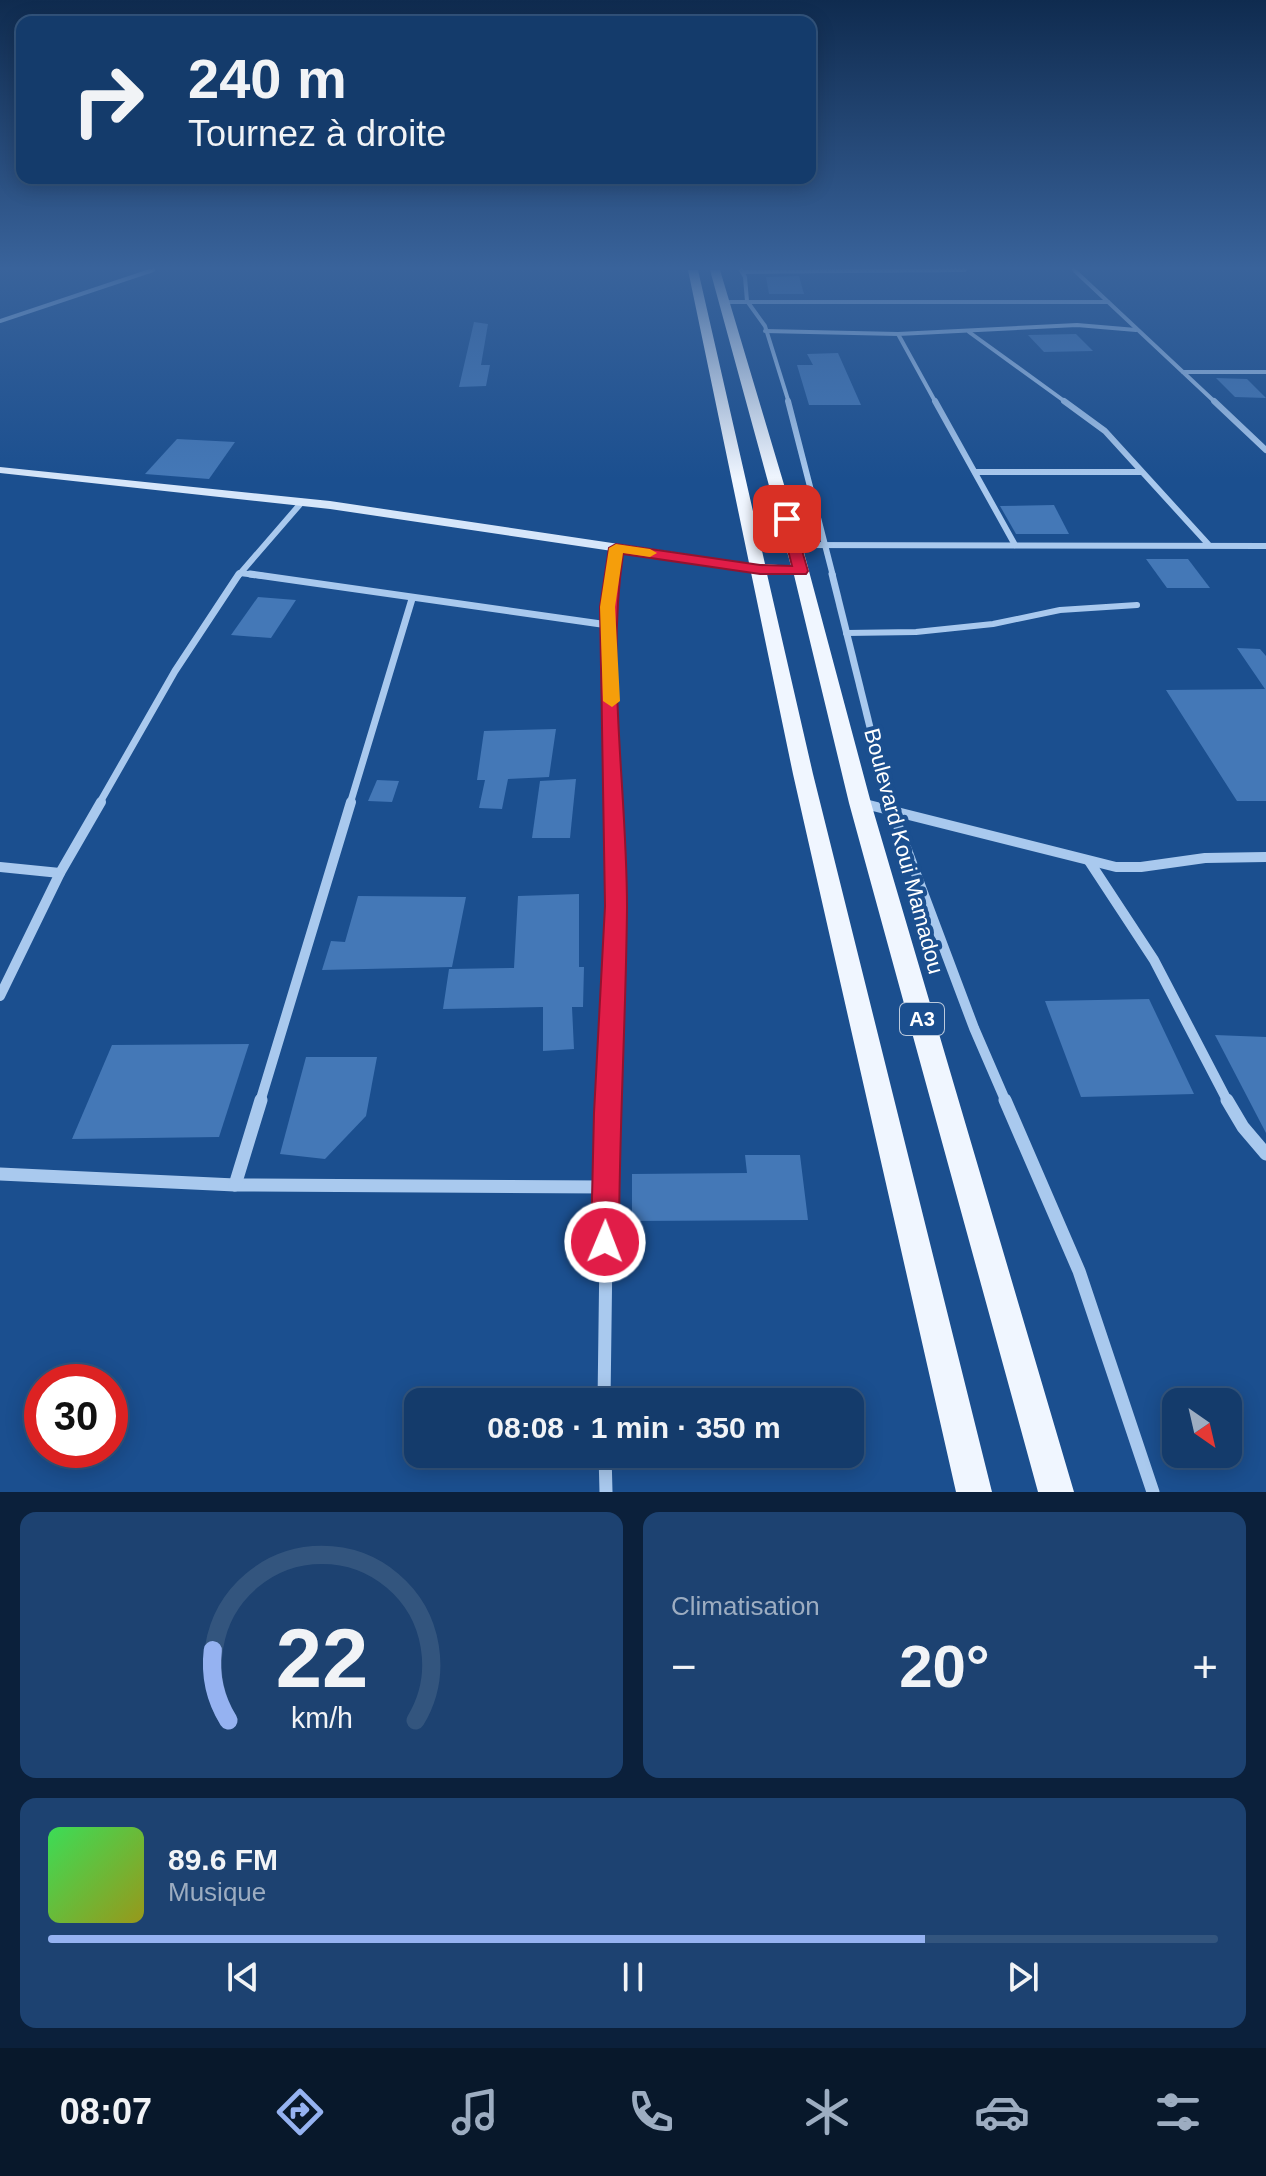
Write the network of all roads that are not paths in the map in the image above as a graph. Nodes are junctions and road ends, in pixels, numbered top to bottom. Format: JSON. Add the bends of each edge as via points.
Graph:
{"nodes":[{"id":1,"x":709,"y":340,"type":"edge"},
{"id":2,"x":735,"y":340,"type":"edge"},
{"id":3,"x":769,"y":340,"type":"edge"},
{"id":4,"x":901,"y":340,"type":"edge"},
{"id":5,"x":981,"y":340,"type":"edge"},
{"id":6,"x":1147,"y":340,"type":"edge"},
{"id":7,"x":1182,"y":372,"type":"junction"},
{"id":8,"x":1266,"y":372,"type":"edge"},
{"id":9,"x":1266,"y":450,"type":"edge"},
{"id":10,"x":0,"y":470,"type":"edge"},
{"id":11,"x":975,"y":472,"type":"junction"},
{"id":12,"x":1141,"y":472,"type":"junction"},
{"id":13,"x":302,"y":502,"type":"junction"},
{"id":14,"x":1208,"y":544,"type":"junction"},
{"id":15,"x":794,"y":545,"type":"junction"},
{"id":16,"x":1015,"y":545,"type":"junction"},
{"id":17,"x":824,"y":546,"type":"junction"},
{"id":18,"x":1266,"y":546,"type":"edge"},
{"id":19,"x":616,"y":548,"type":"junction"},
{"id":20,"x":760,"y":569,"type":"junction"},
{"id":21,"x":801,"y":571,"type":"junction"},
{"id":22,"x":240,"y":573,"type":"junction"},
{"id":23,"x":412,"y":599,"type":"junction"},
{"id":24,"x":1137,"y":605,"type":"dead end"},
{"id":25,"x":608,"y":625,"type":"junction"},
{"id":26,"x":846,"y":633,"type":"junction"},
{"id":27,"x":860,"y":803,"type":"junction"},
{"id":28,"x":891,"y":810,"type":"junction"},
{"id":29,"x":1086,"y":857,"type":"junction"},
{"id":30,"x":1266,"y":857,"type":"edge"},
{"id":31,"x":0,"y":867,"type":"edge"},
{"id":32,"x":60,"y":873,"type":"junction"},
{"id":33,"x":0,"y":996,"type":"edge"},
{"id":34,"x":1265,"y":1156,"type":"edge"},
{"id":35,"x":0,"y":1174,"type":"edge"},
{"id":36,"x":235,"y":1185,"type":"junction"},
{"id":37,"x":606,"y":1187,"type":"junction"},
{"id":38,"x":604,"y":1388,"type":"edge"},
{"id":39,"x":605,"y":1468,"type":"edge"},
{"id":40,"x":606,"y":1492,"type":"edge"},
{"id":41,"x":974,"y":1492,"type":"edge"},
{"id":42,"x":1056,"y":1492,"type":"edge"},
{"id":43,"x":1153,"y":1492,"type":"edge"}],
"edges":[{"from":1,"to":20,"type":"main road"},
{"from":2,"to":15,"type":"main road","name":"Boulevard Koui Mamadou","number":"A3"},
{"from":3,"to":17,"type":"street"},
{"from":4,"to":11,"type":"street"},
{"from":5,"to":12,"type":"street","via":[[1105,431]]},
{"from":6,"to":7,"type":"street"},
{"from":7,"to":8,"type":"street"},
{"from":7,"to":9,"type":"street"},
{"from":10,"to":13,"type":"street"},
{"from":11,"to":12,"type":"street"},
{"from":11,"to":16,"type":"street"},
{"from":12,"to":14,"type":"street"},
{"from":13,"to":19,"type":"street"},
{"from":13,"to":22,"type":"street"},
{"from":14,"to":16,"type":"street"},
{"from":14,"to":18,"type":"street"},
{"from":15,"to":17,"type":"street"},
{"from":15,"to":21,"type":"main road","name":"Boulevard Koui Mamadou","number":"A3"},
{"from":16,"to":17,"type":"street"},
{"from":17,"to":26,"type":"street"},
{"from":19,"to":20,"type":"street"},
{"from":19,"to":25,"type":"street"},
{"from":20,"to":21,"type":"main road"},
{"from":20,"to":41,"type":"main road","via":[[803,774]]},
{"from":21,"to":27,"type":"main road","name":"Boulevard Koui Mamadou","number":"A3"},
{"from":22,"to":23,"type":"street"},
{"from":22,"to":32,"type":"street","via":[[175,671]]},
{"from":23,"to":25,"type":"street"},
{"from":23,"to":36,"type":"street"},
{"from":24,"to":26,"type":"lane","via":[[1060,610],[916,632]]},
{"from":25,"to":37,"type":"street","via":[[616,906]]},
{"from":26,"to":28,"type":"street"},
{"from":27,"to":28,"type":"street"},
{"from":27,"to":42,"type":"main road","name":"Boulevard Koui Mamadou","number":"A3"},
{"from":28,"to":29,"type":"street"},
{"from":28,"to":43,"type":"street","via":[[974,1028],[1079,1271]]},
{"from":29,"to":30,"type":"street","via":[[1131,870],[1193,859]]},
{"from":29,"to":34,"type":"street","via":[[1113,891],[1243,1127]]},
{"from":31,"to":32,"type":"street"},
{"from":32,"to":33,"type":"street"},
{"from":35,"to":36,"type":"street"},
{"from":36,"to":37,"type":"street"},
{"from":37,"to":38,"type":"street"},
{"from":39,"to":40,"type":"street"}]}
